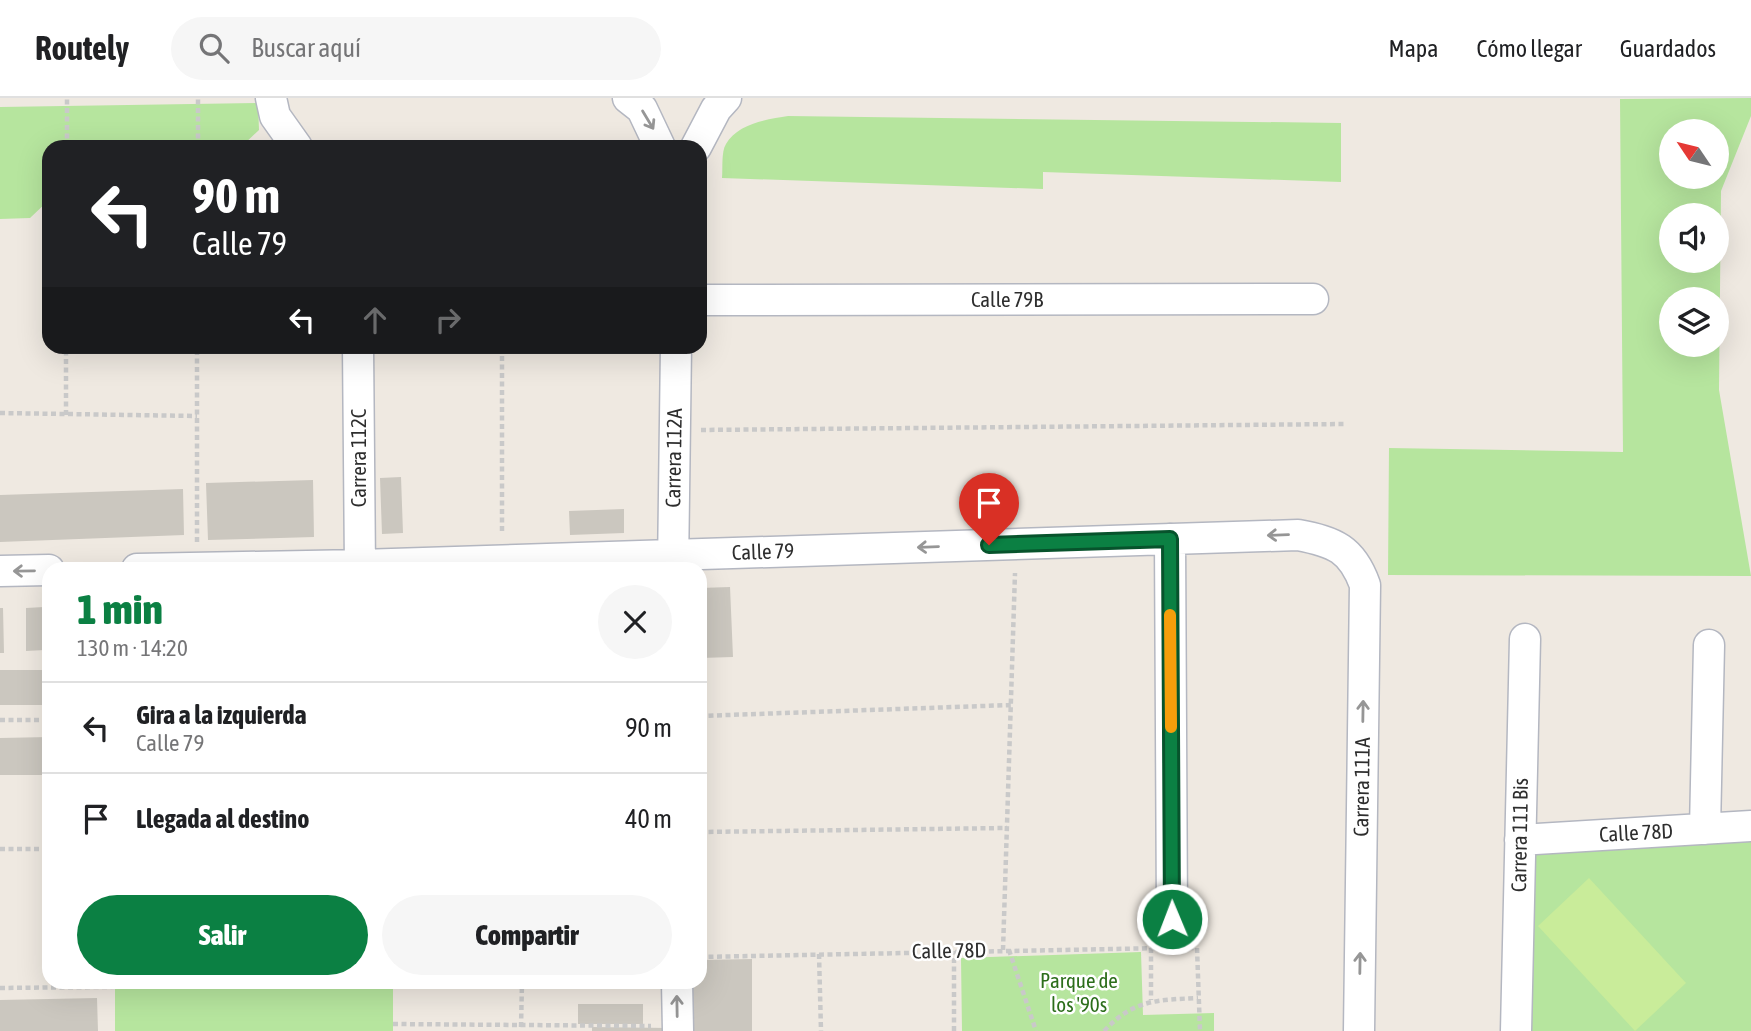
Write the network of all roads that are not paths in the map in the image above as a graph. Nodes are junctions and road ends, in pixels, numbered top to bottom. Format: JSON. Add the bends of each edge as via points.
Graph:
{"nodes":[{"id":1,"x":271,"y":98,"type":"edge"},
{"id":2,"x":628,"y":98,"type":"edge"},
{"id":3,"x":726,"y":98,"type":"edge"},
{"id":4,"x":292,"y":140,"type":"edge"},
{"id":5,"x":657,"y":140,"type":"edge"},
{"id":6,"x":700,"y":140,"type":"edge"},
{"id":7,"x":1313,"y":299,"type":"dead end"},
{"id":8,"x":707,"y":300,"type":"edge"},
{"id":9,"x":358,"y":354,"type":"edge"},
{"id":10,"x":676,"y":354,"type":"edge"},
{"id":11,"x":1170,"y":539,"type":"junction"},
{"id":12,"x":1343,"y":549,"type":"joint"},
{"id":13,"x":360,"y":562,"type":"edge"},
{"id":14,"x":478,"y":562,"type":"edge"},
{"id":15,"x":673,"y":562,"type":"edge"},
{"id":16,"x":42,"y":570,"type":"edge"},
{"id":17,"x":0,"y":571,"type":"edge"},
{"id":18,"x":1525,"y":639,"type":"dead end"},
{"id":19,"x":1709,"y":645,"type":"dead end"},
{"id":20,"x":1751,"y":826,"type":"edge"},
{"id":21,"x":1705,"y":829,"type":"junction"},
{"id":22,"x":1520,"y":840,"type":"junction"},
{"id":23,"x":1172,"y":919,"type":"dead end"},
{"id":24,"x":677,"y":989,"type":"edge"},
{"id":25,"x":678,"y":1028,"type":"edge"},
{"id":26,"x":1359,"y":1031,"type":"edge"},
{"id":27,"x":1516,"y":1031,"type":"edge"}],
"edges":[{"from":1,"to":4,"type":"street","via":[[275,116]]},
{"from":2,"to":5,"type":"street","one_way":true,"via":[[642,109]]},
{"from":3,"to":6,"type":"street"},
{"from":7,"to":8,"type":"street","name":"Calle 79B"},
{"from":9,"to":13,"type":"street","name":"Carrera 112C"},
{"from":10,"to":15,"type":"street","name":"Carrera 112A"},
{"from":12,"to":11,"type":"street","name":"Calle 79","one_way":true,"via":[[1298,535]]},
{"from":11,"to":15,"type":"street","name":"Calle 79","one_way":true},
{"from":11,"to":23,"type":"street"},
{"from":26,"to":12,"type":"street","name":"Carrera 111A","one_way":true,"via":[[1365,585],[1357,565]]},
{"from":14,"to":15,"type":"street","name":"Calle 79"},
{"from":16,"to":17,"type":"street","one_way":true},
{"from":18,"to":22,"type":"street","name":"Carrera 111 Bis"},
{"from":19,"to":21,"type":"street"},
{"from":20,"to":21,"type":"street","name":"Calle 78D"},
{"from":21,"to":22,"type":"street","name":"Calle 78D"},
{"from":22,"to":27,"type":"street","name":"Carrera 111 Bis"},
{"from":25,"to":24,"type":"street","one_way":true}]}
